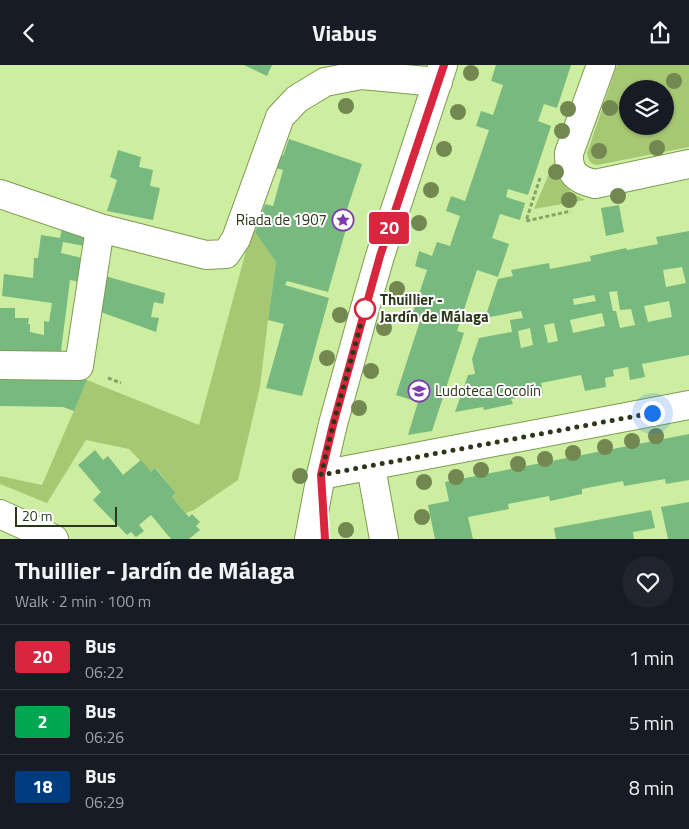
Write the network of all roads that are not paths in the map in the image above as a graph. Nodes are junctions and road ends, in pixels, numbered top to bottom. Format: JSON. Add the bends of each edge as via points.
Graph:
{"nodes":[{"id":1,"x":600,"y":65,"type":"edge"},
{"id":2,"x":441,"y":73,"type":"edge"},
{"id":3,"x":689,"y":164,"type":"edge"},
{"id":4,"x":0,"y":194,"type":"edge"},
{"id":5,"x":100,"y":228,"type":"junction"},
{"id":6,"x":0,"y":365,"type":"edge"},
{"id":7,"x":689,"y":405,"type":"edge"},
{"id":8,"x":371,"y":467,"type":"junction"},
{"id":9,"x":321,"y":475,"type":"junction"},
{"id":10,"x":0,"y":514,"type":"edge"},
{"id":11,"x":54,"y":539,"type":"edge"},
{"id":12,"x":309,"y":539,"type":"edge"},
{"id":13,"x":324,"y":539,"type":"edge"},
{"id":14,"x":384,"y":539,"type":"edge"}],
"edges":[{"from":1,"to":3,"type":"street","via":[[569,153],[568,164],[574,174],[596,184]]},
{"from":2,"to":5,"type":"street","via":[[361,75],[325,82],[297,99],[280,117],[236,239],[226,254],[206,255]]},
{"from":2,"to":9,"type":"street","via":[[380,256]]},
{"from":4,"to":5,"type":"street"},
{"from":5,"to":6,"type":"street","via":[[79,366]]},
{"from":7,"to":8,"type":"street"},
{"from":8,"to":9,"type":"street"},
{"from":8,"to":14,"type":"street"},
{"from":9,"to":12,"type":"street"},
{"from":9,"to":13,"type":"street"},
{"from":10,"to":11,"type":"street"}]}
